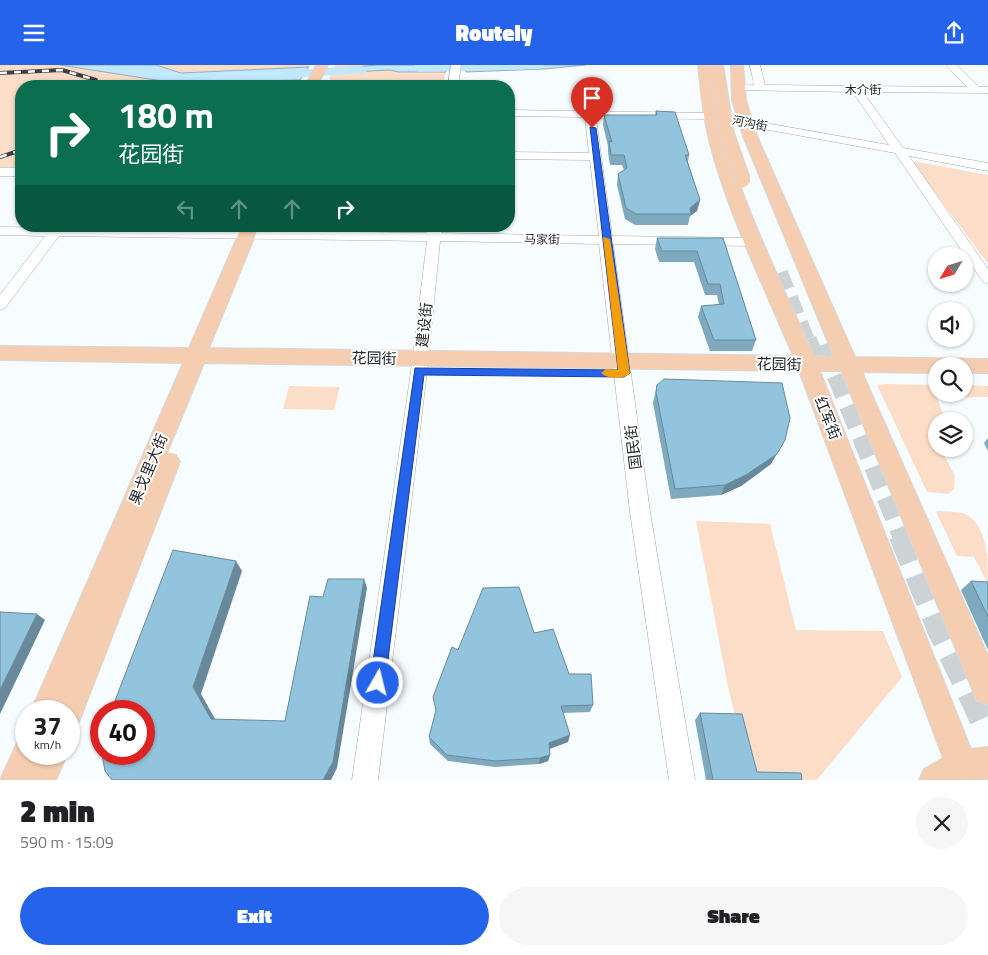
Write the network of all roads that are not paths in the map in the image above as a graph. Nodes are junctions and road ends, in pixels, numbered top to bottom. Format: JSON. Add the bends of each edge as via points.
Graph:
{"nodes":[{"id":1,"x":322,"y":65,"type":"edge"},
{"id":2,"x":330,"y":65,"type":"edge"},
{"id":3,"x":951,"y":65,"type":"edge"},
{"id":4,"x":756,"y":70,"type":"edge"},
{"id":5,"x":721,"y":71,"type":"edge"},
{"id":6,"x":318,"y":80,"type":"edge"},
{"id":7,"x":320,"y":80,"type":"edge"},
{"id":8,"x":760,"y":88,"type":"junction"},
{"id":9,"x":856,"y":89,"type":"junction"},
{"id":10,"x":976,"y":90,"type":"junction"},
{"id":11,"x":988,"y":90,"type":"edge"},
{"id":12,"x":515,"y":113,"type":"edge"},
{"id":13,"x":590,"y":114,"type":"junction"},
{"id":14,"x":709,"y":116,"type":"junction"},
{"id":15,"x":745,"y":123,"type":"junction"},
{"id":16,"x":896,"y":151,"type":"junction"},
{"id":17,"x":515,"y":156,"type":"edge"},
{"id":18,"x":596,"y":157,"type":"junction"},
{"id":19,"x":988,"y":167,"type":"edge"},
{"id":20,"x":0,"y":172,"type":"edge"},
{"id":21,"x":15,"y":172,"type":"edge"},
{"id":22,"x":746,"y":189,"type":"junction"},
{"id":23,"x":15,"y":230,"type":"edge"},
{"id":24,"x":0,"y":231,"type":"edge"},
{"id":25,"x":55,"y":232,"type":"edge"},
{"id":26,"x":253,"y":232,"type":"edge"},
{"id":27,"x":434,"y":232,"type":"edge"},
{"id":28,"x":606,"y":239,"type":"junction"},
{"id":29,"x":753,"y":241,"type":"junction"},
{"id":30,"x":787,"y":273,"type":"tunnel mouth"},
{"id":31,"x":988,"y":279,"type":"edge"},
{"id":32,"x":0,"y":305,"type":"edge"},
{"id":33,"x":0,"y":353,"type":"edge"},
{"id":34,"x":201,"y":362,"type":"junction"},
{"id":35,"x":0,"y":365,"type":"edge"},
{"id":36,"x":420,"y":365,"type":"junction"},
{"id":37,"x":988,"y":366,"type":"edge"},
{"id":38,"x":623,"y":368,"type":"junction"},
{"id":39,"x":809,"y":370,"type":"junction"},
{"id":40,"x":850,"y":371,"type":"junction"},
{"id":41,"x":928,"y":377,"type":"edge"},
{"id":42,"x":973,"y":378,"type":"edge"},
{"id":43,"x":988,"y":379,"type":"edge"},
{"id":44,"x":988,"y":690,"type":"edge"},
{"id":45,"x":51,"y":700,"type":"edge"},
{"id":46,"x":72,"y":700,"type":"edge"},
{"id":47,"x":23,"y":765,"type":"edge"},
{"id":48,"x":46,"y":765,"type":"edge"},
{"id":49,"x":962,"y":770,"type":"edge"},
{"id":50,"x":16,"y":780,"type":"edge"},
{"id":51,"x":40,"y":780,"type":"edge"},
{"id":52,"x":365,"y":780,"type":"edge"},
{"id":53,"x":682,"y":780,"type":"edge"}],
"edges":[{"from":1,"to":6,"type":"main road"},
{"from":2,"to":7,"type":"main road"},
{"from":3,"to":10,"type":"street"},
{"from":4,"to":8,"type":"street"},
{"from":5,"to":8,"type":"street","name":"木介街"},
{"from":5,"to":14,"type":"main road","name":"红军街"},
{"from":5,"to":15,"type":"main road"},
{"from":5,"to":22,"type":"main road","name":"红军街","bridge":true,"via":[[727,134]]},
{"from":8,"to":9,"type":"street","name":"木介街"},
{"from":9,"to":10,"type":"street","name":"木介街"},
{"from":9,"to":16,"type":"street"},
{"from":10,"to":11,"type":"street","name":"木介街"},
{"from":12,"to":13,"type":"street","name":"河沟街"},
{"from":13,"to":14,"type":"street","name":"河沟街"},
{"from":13,"to":18,"type":"street","name":"国民街"},
{"from":14,"to":15,"type":"street","name":"河沟街"},
{"from":14,"to":22,"type":"main road","name":"红军街"},
{"from":15,"to":16,"type":"street","name":"河沟街"},
{"from":15,"to":40,"type":"main road"},
{"from":16,"to":19,"type":"street","name":"河沟街"},
{"from":16,"to":31,"type":"street"},
{"from":17,"to":18,"type":"street"},
{"from":18,"to":28,"type":"street","name":"国民街"},
{"from":20,"to":21,"type":"street"},
{"from":22,"to":29,"type":"main road","name":"红军街"},
{"from":22,"to":30,"type":"main road","name":"红军街"},
{"from":23,"to":24,"type":"street","name":"马家街"},
{"from":25,"to":32,"type":"street"},
{"from":26,"to":34,"type":"main road","name":"果戈里大街"},
{"from":27,"to":28,"type":"street","name":"马家街"},
{"from":27,"to":36,"type":"street","name":"建设街"},
{"from":28,"to":29,"type":"street","name":"马家街"},
{"from":28,"to":38,"type":"street","name":"国民街"},
{"from":29,"to":39,"type":"main road","name":"红军街"},
{"from":33,"to":34,"type":"main road","name":"花园街"},
{"from":34,"to":35,"type":"main road","name":"花园街"},
{"from":34,"to":36,"type":"main road","name":"花园街"},
{"from":34,"to":45,"type":"main road","name":"果戈里大街"},
{"from":34,"to":46,"type":"main road","name":"果戈里大街"},
{"from":36,"to":38,"type":"main road","name":"花园街"},
{"from":36,"to":52,"type":"street","name":"建设街"},
{"from":37,"to":40,"type":"main road","name":"花园街"},
{"from":38,"to":39,"type":"main road","name":"花园街"},
{"from":38,"to":53,"type":"street","name":"国民街","via":[[640,512]]},
{"from":39,"to":40,"type":"main road","name":"花园街"},
{"from":39,"to":49,"type":"main road","name":"红军街"},
{"from":40,"to":41,"type":"main road","name":"花园街"},
{"from":40,"to":44,"type":"main road"},
{"from":42,"to":43,"type":"main road"},
{"from":47,"to":50,"type":"main road"},
{"from":48,"to":51,"type":"main road"}]}
